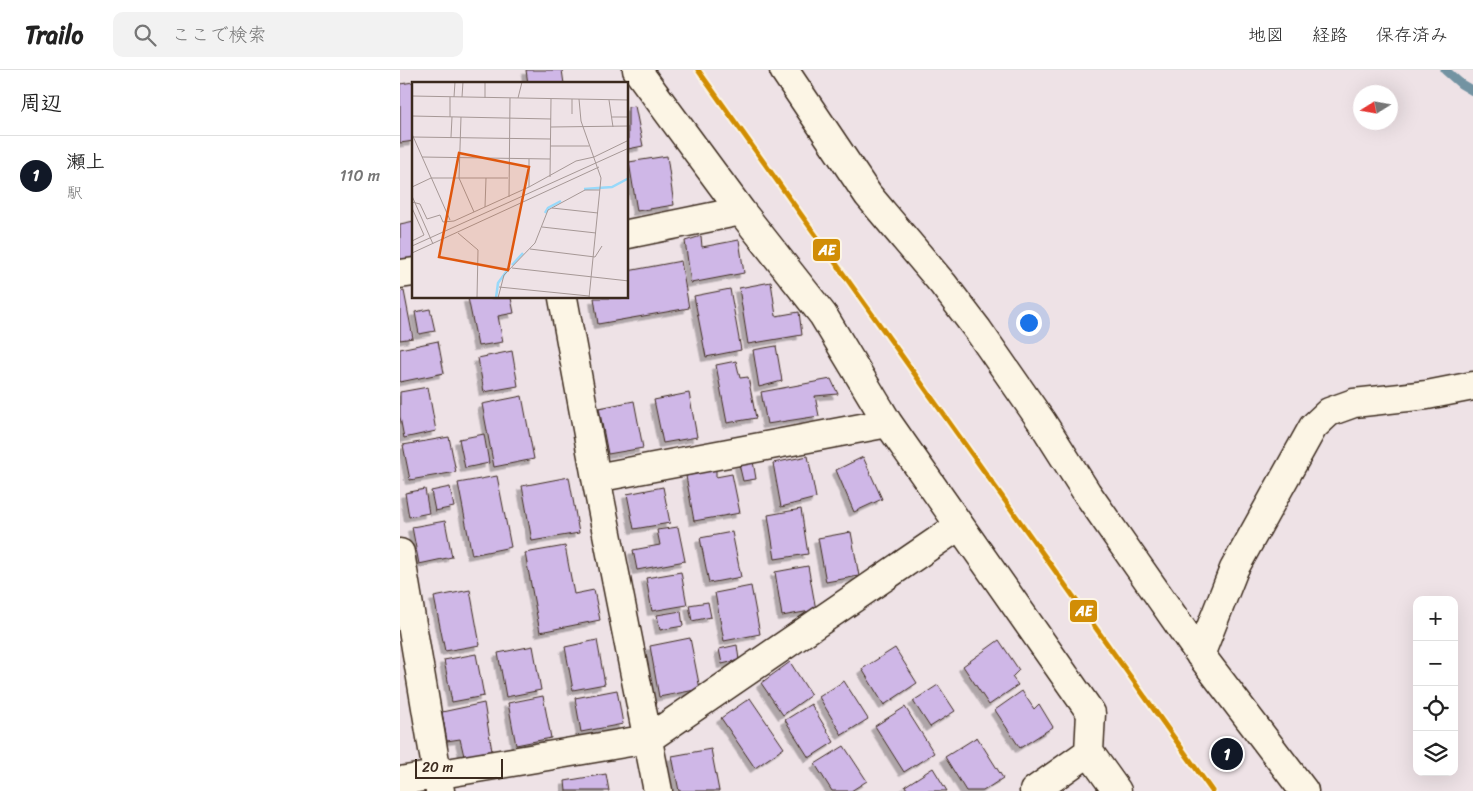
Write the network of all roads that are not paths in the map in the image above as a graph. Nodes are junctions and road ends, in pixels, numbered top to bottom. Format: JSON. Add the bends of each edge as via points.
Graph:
{"nodes":[{"id":1,"x":637,"y":70,"type":"edge"},
{"id":2,"x":784,"y":70,"type":"edge"},
{"id":3,"x":741,"y":211,"type":"junction"},
{"id":4,"x":629,"y":234,"type":"edge"},
{"id":5,"x":562,"y":299,"type":"edge"},
{"id":6,"x":1473,"y":386,"type":"edge"},
{"id":7,"x":888,"y":423,"type":"junction"},
{"id":8,"x":596,"y":478,"type":"junction"},
{"id":9,"x":959,"y":526,"type":"junction"},
{"id":10,"x":400,"y":553,"type":"edge"},
{"id":11,"x":1200,"y":655,"type":"junction"},
{"id":12,"x":648,"y":739,"type":"junction"},
{"id":13,"x":1089,"y":752,"type":"junction"},
{"id":14,"x":400,"y":781,"type":"edge"},
{"id":15,"x":439,"y":783,"type":"edge"},
{"id":16,"x":658,"y":791,"type":"edge"},
{"id":17,"x":1034,"y":791,"type":"edge"},
{"id":18,"x":1116,"y":791,"type":"edge"},
{"id":19,"x":1304,"y":791,"type":"edge"}],
"edges":[{"from":1,"to":3,"type":"street"},
{"from":2,"to":11,"type":"street","via":[[868,195],[978,330]]},
{"from":3,"to":4,"type":"street"},
{"from":3,"to":7,"type":"street","via":[[823,315]]},
{"from":5,"to":8,"type":"street"},
{"from":6,"to":11,"type":"street","via":[[1354,403],[1330,412],[1313,427],[1234,568]]},
{"from":7,"to":8,"type":"street"},
{"from":7,"to":9,"type":"street"},
{"from":8,"to":12,"type":"street"},
{"from":9,"to":12,"type":"street"},
{"from":9,"to":13,"type":"street","via":[[1091,713]]},
{"from":10,"to":15,"type":"street"},
{"from":11,"to":19,"type":"street"},
{"from":12,"to":15,"type":"street"},
{"from":12,"to":16,"type":"street"},
{"from":13,"to":17,"type":"street"},
{"from":13,"to":18,"type":"street"},
{"from":14,"to":15,"type":"street"}]}
